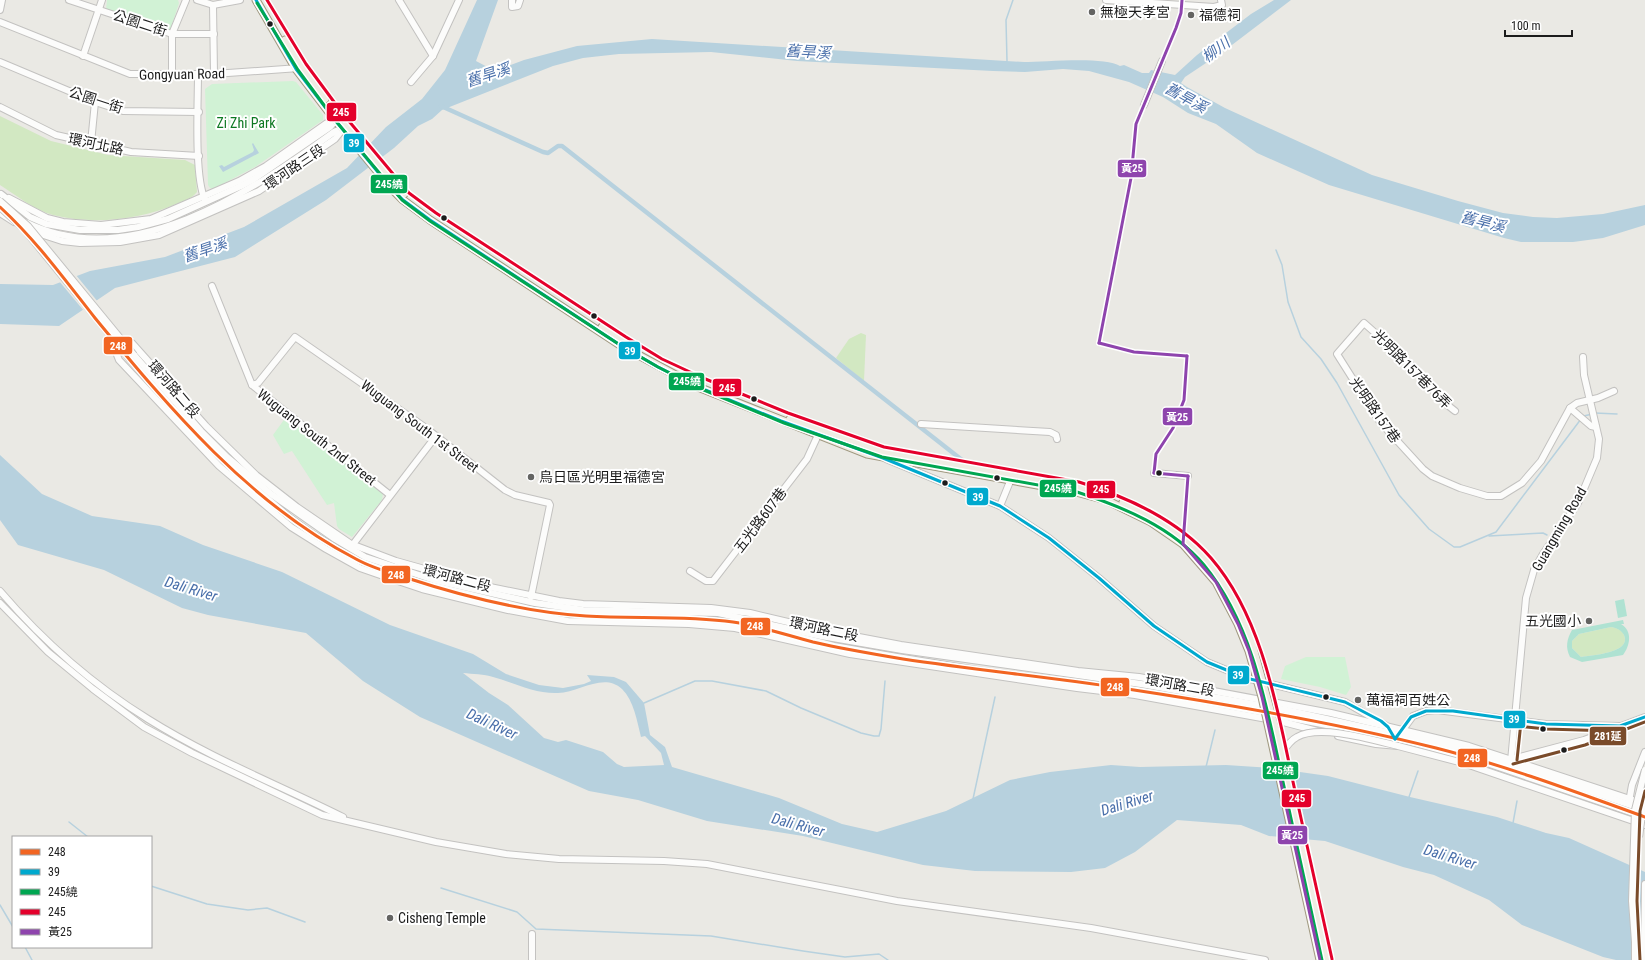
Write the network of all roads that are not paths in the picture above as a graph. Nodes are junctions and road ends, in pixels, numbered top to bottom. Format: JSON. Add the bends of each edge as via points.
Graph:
{"nodes":[{"id":1,"x":2,"y":0,"type":"edge"},
{"id":2,"x":69,"y":0,"type":"edge"},
{"id":3,"x":102,"y":0,"type":"edge"},
{"id":4,"x":186,"y":0,"type":"edge"},
{"id":5,"x":197,"y":0,"type":"edge"},
{"id":6,"x":240,"y":0,"type":"edge"},
{"id":7,"x":256,"y":0,"type":"edge"},
{"id":8,"x":261,"y":0,"type":"edge"},
{"id":9,"x":399,"y":0,"type":"edge"},
{"id":10,"x":459,"y":0,"type":"edge"},
{"id":11,"x":512,"y":0,"type":"edge"},
{"id":12,"x":520,"y":0,"type":"edge"},
{"id":13,"x":1106,"y":0,"type":"edge"},
{"id":14,"x":1221,"y":0,"type":"edge"},
{"id":15,"x":213,"y":5,"type":"junction"},
{"id":16,"x":0,"y":10,"type":"edge"},
{"id":17,"x":99,"y":10,"type":"junction"},
{"id":18,"x":0,"y":22,"type":"edge"},
{"id":19,"x":172,"y":34,"type":"junction"},
{"id":20,"x":214,"y":34,"type":"junction"},
{"id":21,"x":83,"y":56,"type":"junction"},
{"id":22,"x":433,"y":56,"type":"junction"},
{"id":23,"x":1162,"y":61,"type":"dead end"},
{"id":24,"x":0,"y":62,"type":"edge"},
{"id":25,"x":299,"y":68,"type":"junction"},
{"id":26,"x":172,"y":74,"type":"junction"},
{"id":27,"x":198,"y":74,"type":"junction"},
{"id":28,"x":214,"y":74,"type":"junction"},
{"id":29,"x":411,"y":82,"type":"dead end"},
{"id":30,"x":95,"y":102,"type":"junction"},
{"id":31,"x":1144,"y":104,"type":"dead end"},
{"id":32,"x":0,"y":107,"type":"edge"},
{"id":33,"x":198,"y":112,"type":"junction"},
{"id":34,"x":337,"y":118,"type":"junction"},
{"id":35,"x":344,"y":128,"type":"junction"},
{"id":36,"x":91,"y":143,"type":"junction"},
{"id":37,"x":199,"y":156,"type":"junction"},
{"id":38,"x":385,"y":177,"type":"junction"},
{"id":39,"x":0,"y":193,"type":"edge"},
{"id":40,"x":205,"y":199,"type":"junction"},
{"id":41,"x":0,"y":201,"type":"edge"},
{"id":42,"x":0,"y":208,"type":"edge"},
{"id":43,"x":210,"y":211,"type":"junction"},
{"id":44,"x":0,"y":213,"type":"edge"},
{"id":45,"x":212,"y":286,"type":"dead end"},
{"id":46,"x":1337,"y":354,"type":"joint"},
{"id":47,"x":1583,"y":357,"type":"dead end"},
{"id":48,"x":155,"y":384,"type":"junction"},
{"id":49,"x":252,"y":385,"type":"junction"},
{"id":50,"x":1614,"y":391,"type":"dead end"},
{"id":51,"x":1589,"y":400,"type":"junction"},
{"id":52,"x":1572,"y":409,"type":"junction"},
{"id":53,"x":1455,"y":411,"type":"dead end"},
{"id":54,"x":921,"y":424,"type":"dead end"},
{"id":55,"x":1596,"y":427,"type":"junction"},
{"id":56,"x":818,"y":435,"type":"junction"},
{"id":57,"x":436,"y":436,"type":"junction"},
{"id":58,"x":1057,"y":439,"type":"dead end"},
{"id":59,"x":883,"y":455,"type":"junction"},
{"id":60,"x":1154,"y":473,"type":"dead end"},
{"id":61,"x":1019,"y":476,"type":"junction"},
{"id":62,"x":1188,"y":476,"type":"dead end"},
{"id":63,"x":1011,"y":480,"type":"junction"},
{"id":64,"x":251,"y":482,"type":"junction"},
{"id":65,"x":390,"y":495,"type":"junction"},
{"id":66,"x":1000,"y":506,"type":"junction"},
{"id":67,"x":1183,"y":541,"type":"junction"},
{"id":68,"x":351,"y":546,"type":"junction"},
{"id":69,"x":346,"y":557,"type":"junction"},
{"id":70,"x":690,"y":571,"type":"dead end"},
{"id":71,"x":0,"y":591,"type":"edge"},
{"id":72,"x":531,"y":596,"type":"junction"},
{"id":73,"x":0,"y":603,"type":"edge"},
{"id":74,"x":793,"y":626,"type":"junction"},
{"id":75,"x":821,"y":633,"type":"junction"},
{"id":76,"x":790,"y":638,"type":"junction"},
{"id":77,"x":819,"y":645,"type":"junction"},
{"id":78,"x":1255,"y":708,"type":"junction"},
{"id":79,"x":1645,"y":717,"type":"edge"},
{"id":80,"x":1516,"y":721,"type":"junction"},
{"id":81,"x":1620,"y":726,"type":"junction"},
{"id":82,"x":1388,"y":727,"type":"junction"},
{"id":83,"x":1392,"y":732,"type":"junction"},
{"id":84,"x":1400,"y":734,"type":"junction"},
{"id":85,"x":1381,"y":742,"type":"junction"},
{"id":86,"x":1398,"y":746,"type":"junction"},
{"id":87,"x":1282,"y":752,"type":"junction"},
{"id":88,"x":1645,"y":752,"type":"edge"},
{"id":89,"x":1510,"y":764,"type":"junction"},
{"id":90,"x":1645,"y":770,"type":"edge"},
{"id":91,"x":1508,"y":777,"type":"junction"},
{"id":92,"x":1645,"y":793,"type":"edge"},
{"id":93,"x":1645,"y":804,"type":"edge"},
{"id":94,"x":1628,"y":805,"type":"junction"},
{"id":95,"x":1645,"y":810,"type":"edge"},
{"id":96,"x":1645,"y":817,"type":"edge"},
{"id":97,"x":1626,"y":818,"type":"junction"},
{"id":98,"x":352,"y":822,"type":"junction"},
{"id":99,"x":1645,"y":825,"type":"edge"},
{"id":100,"x":1645,"y":884,"type":"edge"},
{"id":101,"x":532,"y":934,"type":"dead end"},
{"id":102,"x":1645,"y":936,"type":"edge"},
{"id":103,"x":1635,"y":942,"type":"junction"},
{"id":104,"x":1644,"y":944,"type":"junction"},
{"id":105,"x":532,"y":960,"type":"edge"},
{"id":106,"x":1265,"y":960,"type":"edge"},
{"id":107,"x":1320,"y":960,"type":"edge"},
{"id":108,"x":1326,"y":960,"type":"edge"},
{"id":109,"x":1635,"y":960,"type":"edge"},
{"id":110,"x":1644,"y":960,"type":"edge"}],
"edges":[{"from":1,"to":16,"type":"street"},
{"from":2,"to":17,"type":"street","name":"公園二街"},
{"from":3,"to":17,"type":"street"},
{"from":4,"to":19,"type":"street"},
{"from":5,"to":15,"type":"street"},
{"from":6,"to":15,"type":"street"},
{"from":7,"to":25,"type":"main road"},
{"from":8,"to":25,"type":"main road"},
{"from":9,"to":22,"type":"street"},
{"from":10,"to":22,"type":"street"},
{"from":11,"to":12,"type":"street","via":[[512,7],[518,6]]},
{"from":13,"to":14,"type":"street","via":[[1214,7],[1222,5]]},
{"from":15,"to":20,"type":"street"},
{"from":17,"to":19,"type":"street","name":"公園二街"},
{"from":17,"to":21,"type":"street"},
{"from":18,"to":21,"type":"street","name":"Gongyuan Road"},
{"from":19,"to":20,"type":"street","name":"公園二街"},
{"from":19,"to":26,"type":"street"},
{"from":20,"to":28,"type":"street"},
{"from":21,"to":26,"type":"street","name":"Gongyuan Road","via":[[130,74]]},
{"from":22,"to":29,"type":"street"},
{"from":23,"to":31,"type":"street"},
{"from":24,"to":30,"type":"street","name":"公園一街"},
{"from":25,"to":28,"type":"street","name":"Gongyuan Road"},
{"from":25,"to":34,"type":"main road"},
{"from":26,"to":27,"type":"street","name":"Gongyuan Road"},
{"from":27,"to":28,"type":"street","name":"Gongyuan Road"},
{"from":27,"to":33,"type":"street"},
{"from":30,"to":33,"type":"street","name":"公園一街","via":[[123,110]]},
{"from":30,"to":36,"type":"street"},
{"from":32,"to":36,"type":"street","name":"環河北路","via":[[56,136]]},
{"from":33,"to":37,"type":"street"},
{"from":34,"to":35,"type":"main road"},
{"from":34,"to":40,"type":"street","name":"環河路三段","via":[[252,174]]},
{"from":35,"to":38,"type":"main road"},
{"from":35,"to":43,"type":"street","name":"環河路三段","via":[[335,139],[258,191]]},
{"from":36,"to":37,"type":"street","name":"環河北路","via":[[131,152]]},
{"from":37,"to":40,"type":"street"},
{"from":38,"to":56,"type":"main road","via":[[399,196],[416,211],[620,345],[698,387]]},
{"from":38,"to":59,"type":"main road","via":[[433,217],[660,363],[701,383]]},
{"from":39,"to":40,"type":"street","name":"環河路三段","via":[[47,218],[101,225],[151,219]]},
{"from":40,"to":43,"type":"street"},
{"from":41,"to":48,"type":"street","bridge":true,"via":[[28,226]]},
{"from":42,"to":43,"type":"street","name":"環河路三段","via":[[45,231],[80,238],[126,237],[158,230]]},
{"from":42,"to":48,"type":"street","bridge":true,"via":[[24,229]]},
{"from":43,"to":44,"type":"street","name":"環河路三段","via":[[159,235],[140,240],[102,243],[62,241],[44,236]]},
{"from":45,"to":49,"type":"street","name":"Wuguang South 2nd Street"},
{"from":46,"to":52,"type":"street","name":"光明路157巷","via":[[1380,422],[1423,469],[1432,476],[1460,488],[1487,496],[1501,496],[1522,483],[1541,461]]},
{"from":46,"to":53,"type":"street","name":"光明路157巷76弄","via":[[1364,323],[1417,370],[1441,400]]},
{"from":47,"to":51,"type":"street","name":"Guangming Road"},
{"from":48,"to":64,"type":"street"},
{"from":49,"to":57,"type":"street","name":"Wuguang South 1st Street","via":[[258,383],[295,337]]},
{"from":49,"to":65,"type":"street","name":"Wuguang South 2nd Street"},
{"from":50,"to":51,"type":"street"},
{"from":51,"to":52,"type":"street","via":[[1577,403]]},
{"from":51,"to":55,"type":"street","name":"Guangming Road"},
{"from":52,"to":55,"type":"street"},
{"from":54,"to":58,"type":"street","via":[[1050,432],[1056,435]]},
{"from":55,"to":80,"type":"street","name":"Guangming Road","via":[[1600,439],[1597,458],[1578,503],[1534,570],[1526,598]]},
{"from":56,"to":59,"type":"main road"},
{"from":56,"to":70,"type":"street","name":"五光路607巷","via":[[807,459],[713,581],[706,581]]},
{"from":57,"to":65,"type":"street"},
{"from":57,"to":72,"type":"street","name":"Wuguang South 1st Street","via":[[508,492],[549,503]]},
{"from":59,"to":61,"type":"main road"},
{"from":59,"to":63,"type":"main road"},
{"from":59,"to":66,"type":"street"},
{"from":60,"to":62,"type":"street"},
{"from":61,"to":63,"type":"street"},
{"from":61,"to":67,"type":"main road","via":[[1078,487],[1122,502],[1149,515]]},
{"from":63,"to":66,"type":"street"},
{"from":63,"to":67,"type":"main road","via":[[1106,500]]},
{"from":64,"to":68,"type":"street"},
{"from":64,"to":69,"type":"street","via":[[294,521]]},
{"from":65,"to":68,"type":"street"},
{"from":66,"to":82,"type":"street","via":[[1055,543],[1154,626],[1207,662],[1246,678],[1345,702]]},
{"from":67,"to":87,"type":"main road","bridge":true,"via":[[1208,562],[1243,618]]},
{"from":67,"to":107,"type":"main road","bridge":true,"via":[[1216,582],[1249,651],[1262,697]]},
{"from":68,"to":69,"type":"street"},
{"from":68,"to":69,"type":"street","name":"環河路二段","via":[[256,475],[206,426],[137,346],[129,341],[119,342],[115,350],[119,360],[219,466],[291,527]]},
{"from":68,"to":72,"type":"street","name":"環河路二段","via":[[436,573]]},
{"from":68,"to":74,"type":"street","via":[[365,557],[434,580],[535,603],[583,610],[718,613]]},
{"from":69,"to":76,"type":"street","name":"環河路二段","via":[[360,568],[422,589],[532,615],[568,621],[689,624],[735,628]]},
{"from":71,"to":98,"type":"street","via":[[54,646],[98,683],[149,720],[195,746]]},
{"from":72,"to":74,"type":"street","name":"環河路二段","via":[[583,604],[711,608],[750,613]]},
{"from":73,"to":98,"type":"street","via":[[28,633],[70,671],[144,727],[284,798],[322,815]]},
{"from":74,"to":75,"type":"street","name":"環河路二段"},
{"from":74,"to":76,"type":"street"},
{"from":75,"to":77,"type":"street"},
{"from":75,"to":78,"type":"street","name":"環河路二段","via":[[1139,678]]},
{"from":76,"to":77,"type":"street","name":"環河路二段"},
{"from":77,"to":78,"type":"street","name":"環河路二段","via":[[911,664],[1076,688]]},
{"from":78,"to":82,"type":"street","via":[[1331,713]]},
{"from":78,"to":83,"type":"street"},
{"from":78,"to":84,"type":"street"},
{"from":78,"to":86,"type":"street","via":[[1376,744]]},
{"from":79,"to":81,"type":"street"},
{"from":80,"to":81,"type":"street"},
{"from":80,"to":84,"type":"street","via":[[1453,711],[1426,711],[1411,717]]},
{"from":80,"to":89,"type":"street","name":"Guangming Road"},
{"from":81,"to":89,"type":"street"},
{"from":82,"to":83,"type":"street"},
{"from":82,"to":84,"type":"street"},
{"from":83,"to":84,"type":"street"},
{"from":84,"to":85,"type":"street","bridge":true},
{"from":84,"to":86,"type":"street"},
{"from":84,"to":89,"type":"street"},
{"from":84,"to":89,"type":"street","via":[[1475,759]]},
{"from":85,"to":86,"type":"street","bridge":true},
{"from":85,"to":87,"type":"street","bridge":true,"via":[[1315,731],[1296,737]]},
{"from":86,"to":91,"type":"street"},
{"from":87,"to":108,"type":"main road","bridge":true},
{"from":88,"to":94,"type":"street","via":[[1632,785]]},
{"from":89,"to":91,"type":"street","name":"Guangming Road"},
{"from":89,"to":94,"type":"street"},
{"from":89,"to":94,"type":"street"},
{"from":90,"to":103,"type":"street","bridge":true,"via":[[1635,810],[1632,900]]},
{"from":91,"to":97,"type":"street"},
{"from":92,"to":103,"type":"street","bridge":true,"via":[[1639,822]]},
{"from":93,"to":94,"type":"street"},
{"from":94,"to":95,"type":"street"},
{"from":94,"to":96,"type":"street"},
{"from":94,"to":97,"type":"street"},
{"from":97,"to":99,"type":"street"},
{"from":98,"to":106,"type":"street","via":[[506,854],[559,859],[707,864],[897,901],[1091,928]]},
{"from":100,"to":104,"type":"street"},
{"from":101,"to":105,"type":"street"},
{"from":102,"to":104,"type":"street"},
{"from":103,"to":109,"type":"street"},
{"from":104,"to":110,"type":"street"}]}
